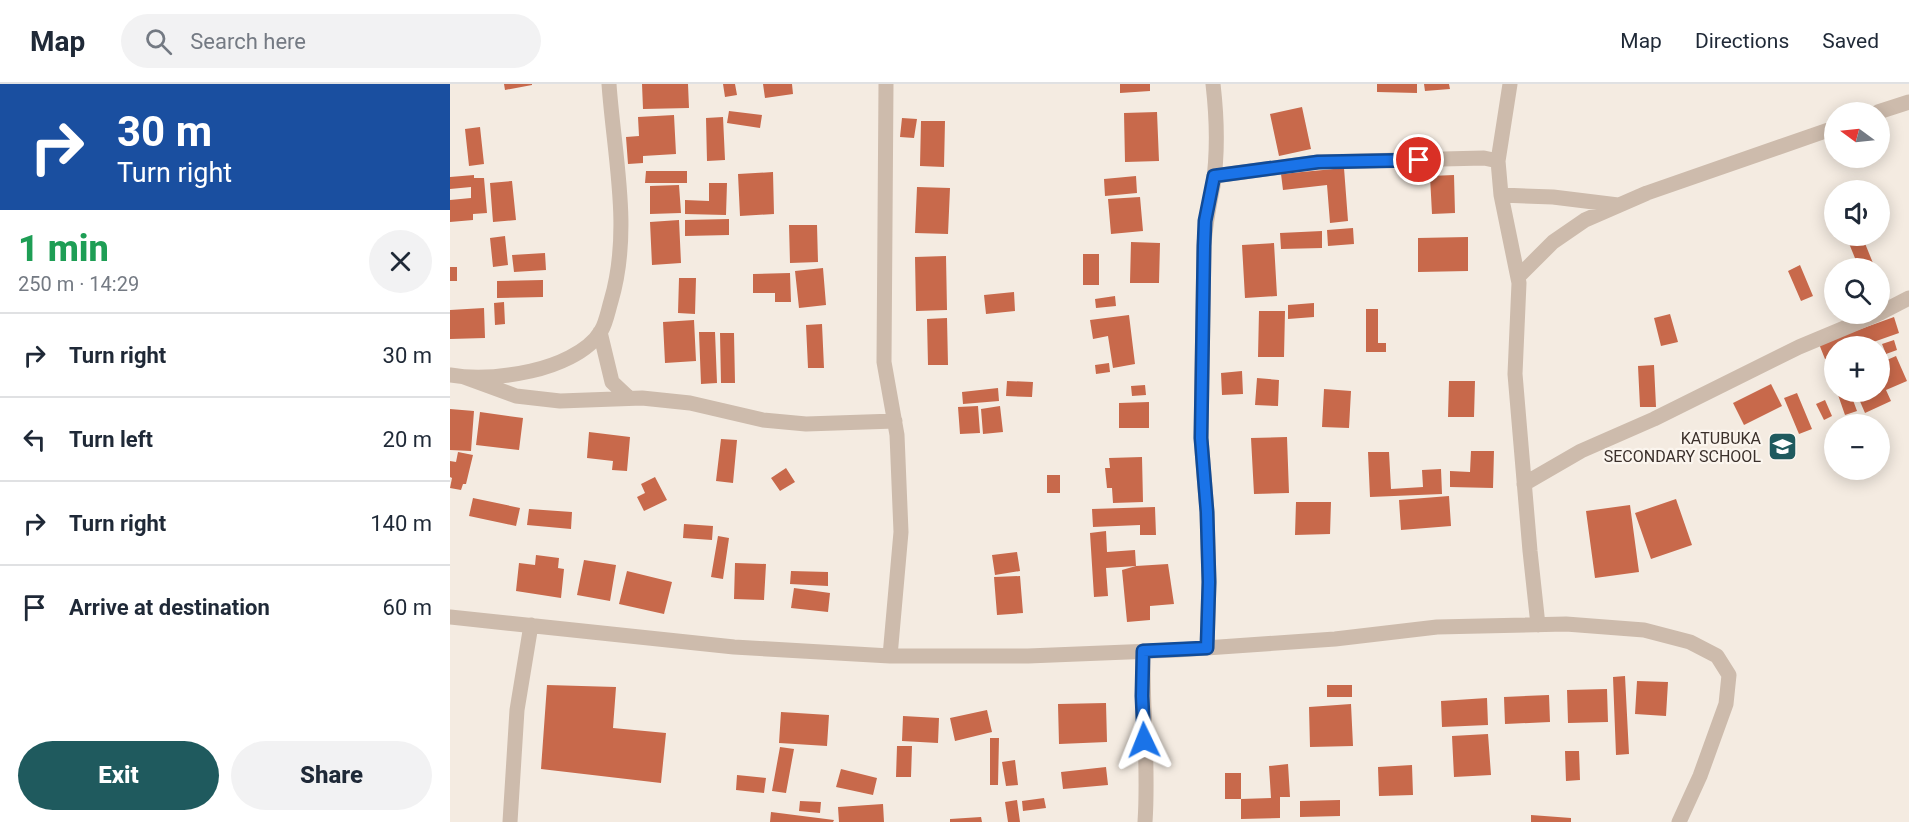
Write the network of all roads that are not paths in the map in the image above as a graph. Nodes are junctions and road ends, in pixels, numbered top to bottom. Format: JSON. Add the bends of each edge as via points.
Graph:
{"nodes":[{"id":1,"x":609,"y":84,"type":"edge"},
{"id":2,"x":886,"y":84,"type":"edge"},
{"id":3,"x":1213,"y":84,"type":"edge"},
{"id":4,"x":1510,"y":84,"type":"edge"},
{"id":5,"x":1909,"y":102,"type":"edge"},
{"id":6,"x":1890,"y":108,"type":"edge"},
{"id":7,"x":1824,"y":131,"type":"edge"},
{"id":8,"x":1498,"y":161,"type":"junction"},
{"id":9,"x":1214,"y":176,"type":"junction"},
{"id":10,"x":1501,"y":195,"type":"junction"},
{"id":11,"x":1618,"y":205,"type":"junction"},
{"id":12,"x":1518,"y":277,"type":"junction"},
{"id":13,"x":1909,"y":298,"type":"edge"},
{"id":14,"x":1890,"y":308,"type":"edge"},
{"id":15,"x":1853,"y":324,"type":"edge"},
{"id":16,"x":600,"y":332,"type":"junction"},
{"id":17,"x":457,"y":376,"type":"edge"},
{"id":18,"x":629,"y":398,"type":"junction"},
{"id":19,"x":894,"y":421,"type":"junction"},
{"id":20,"x":1524,"y":484,"type":"junction"},
{"id":21,"x":450,"y":617,"type":"edge"},
{"id":22,"x":531,"y":625,"type":"junction"},
{"id":23,"x":1538,"y":625,"type":"junction"},
{"id":24,"x":1207,"y":648,"type":"junction"},
{"id":25,"x":1143,"y":651,"type":"junction"},
{"id":26,"x":890,"y":656,"type":"junction"},
{"id":27,"x":510,"y":822,"type":"edge"},
{"id":28,"x":1145,"y":822,"type":"edge"},
{"id":29,"x":1679,"y":822,"type":"edge"}],
"edges":[{"from":1,"to":16,"type":"street","via":[[621,233],[618,276]]},
{"from":2,"to":19,"type":"street","via":[[884,362]]},
{"from":3,"to":9,"type":"street","via":[[1217,143]]},
{"from":4,"to":8,"type":"street"},
{"from":5,"to":6,"type":"street"},
{"from":7,"to":11,"type":"street"},
{"from":8,"to":9,"type":"street","via":[[1484,158],[1318,162]]},
{"from":8,"to":10,"type":"street"},
{"from":9,"to":24,"type":"street","via":[[1204,237],[1202,359],[1201,438],[1209,582]]},
{"from":10,"to":11,"type":"street"},
{"from":10,"to":12,"type":"street"},
{"from":11,"to":12,"type":"street","via":[[1585,220],[1553,242]]},
{"from":12,"to":20,"type":"street","via":[[1515,374]]},
{"from":13,"to":14,"type":"street"},
{"from":15,"to":20,"type":"street","via":[[1581,452]]},
{"from":16,"to":17,"type":"street","via":[[580,352],[550,367],[504,377]]},
{"from":16,"to":18,"type":"street","via":[[612,382]]},
{"from":17,"to":18,"type":"street","via":[[516,396],[560,401]]},
{"from":18,"to":19,"type":"street","via":[[806,424]]},
{"from":19,"to":26,"type":"street","via":[[902,532]]},
{"from":20,"to":23,"type":"street"},
{"from":21,"to":22,"type":"street"},
{"from":22,"to":26,"type":"street","via":[[734,647]]},
{"from":22,"to":27,"type":"street","via":[[517,710]]},
{"from":23,"to":24,"type":"street","via":[[1437,627]]},
{"from":23,"to":29,"type":"street","via":[[1644,630],[1690,642],[1717,656],[1729,675],[1726,704],[1701,776]]},
{"from":24,"to":25,"type":"street"},
{"from":25,"to":26,"type":"street"},
{"from":25,"to":28,"type":"street"}]}
